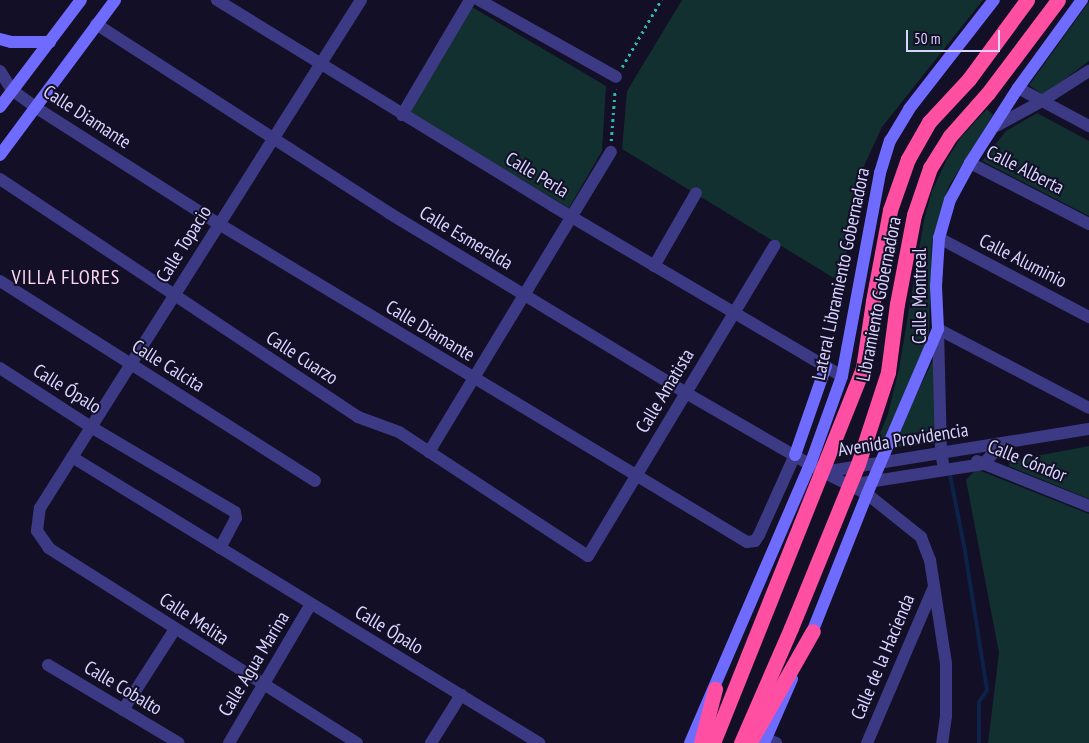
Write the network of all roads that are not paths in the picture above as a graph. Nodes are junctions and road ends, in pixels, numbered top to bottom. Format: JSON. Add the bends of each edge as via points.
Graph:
{"nodes":[{"id":1,"x":82,"y":0,"type":"edge"},
{"id":2,"x":115,"y":0,"type":"edge"},
{"id":3,"x":217,"y":0,"type":"edge"},
{"id":4,"x":361,"y":0,"type":"edge"},
{"id":5,"x":470,"y":0,"type":"edge"},
{"id":6,"x":479,"y":0,"type":"edge"},
{"id":7,"x":994,"y":0,"type":"edge"},
{"id":8,"x":1027,"y":0,"type":"edge"},
{"id":9,"x":1058,"y":0,"type":"edge"},
{"id":10,"x":1082,"y":0,"type":"edge"},
{"id":11,"x":96,"y":24,"type":"junction"},
{"id":12,"x":0,"y":39,"type":"edge"},
{"id":13,"x":50,"y":42,"type":"junction"},
{"id":14,"x":320,"y":65,"type":"junction"},
{"id":15,"x":0,"y":71,"type":"edge"},
{"id":16,"x":1089,"y":71,"type":"edge"},
{"id":17,"x":616,"y":77,"type":"dead end"},
{"id":18,"x":1018,"y":88,"type":"junction"},
{"id":19,"x":12,"y":90,"type":"junction"},
{"id":20,"x":1042,"y":101,"type":"junction"},
{"id":21,"x":0,"y":107,"type":"edge"},
{"id":22,"x":35,"y":107,"type":"junction"},
{"id":23,"x":402,"y":115,"type":"junction"},
{"id":24,"x":996,"y":126,"type":"junction"},
{"id":25,"x":1089,"y":126,"type":"edge"},
{"id":26,"x":273,"y":139,"type":"junction"},
{"id":27,"x":610,"y":152,"type":"dead end"},
{"id":28,"x":0,"y":155,"type":"edge"},
{"id":29,"x":970,"y":163,"type":"junction"},
{"id":30,"x":0,"y":179,"type":"edge"},
{"id":31,"x":696,"y":193,"type":"dead end"},
{"id":32,"x":571,"y":217,"type":"junction"},
{"id":33,"x":220,"y":224,"type":"junction"},
{"id":34,"x":1089,"y":224,"type":"edge"},
{"id":35,"x":939,"y":238,"type":"junction"},
{"id":36,"x":774,"y":246,"type":"dead end"},
{"id":37,"x":654,"y":266,"type":"junction"},
{"id":38,"x":0,"y":282,"type":"edge"},
{"id":39,"x":524,"y":295,"type":"junction"},
{"id":40,"x":174,"y":296,"type":"junction"},
{"id":41,"x":734,"y":312,"type":"junction"},
{"id":42,"x":1089,"y":317,"type":"edge"},
{"id":43,"x":938,"y":329,"type":"junction"},
{"id":44,"x":131,"y":364,"type":"junction"},
{"id":45,"x":826,"y":366,"type":"junction"},
{"id":46,"x":0,"y":368,"type":"edge"},
{"id":47,"x":842,"y":376,"type":"junction"},
{"id":48,"x":473,"y":379,"type":"junction"},
{"id":49,"x":686,"y":393,"type":"junction"},
{"id":50,"x":1089,"y":408,"type":"edge"},
{"id":51,"x":91,"y":427,"type":"junction"},
{"id":52,"x":1089,"y":430,"type":"edge"},
{"id":53,"x":1003,"y":444,"type":"junction"},
{"id":54,"x":429,"y":452,"type":"junction"},
{"id":55,"x":946,"y":452,"type":"junction"},
{"id":56,"x":795,"y":455,"type":"junction"},
{"id":57,"x":72,"y":457,"type":"junction"},
{"id":58,"x":881,"y":461,"type":"junction"},
{"id":59,"x":858,"y":464,"type":"junction"},
{"id":60,"x":983,"y":464,"type":"junction"},
{"id":61,"x":816,"y":468,"type":"junction"},
{"id":62,"x":944,"y":470,"type":"junction"},
{"id":63,"x":636,"y":476,"type":"junction"},
{"id":64,"x":873,"y":481,"type":"junction"},
{"id":65,"x":316,"y":482,"type":"dead end"},
{"id":66,"x":849,"y":485,"type":"junction"},
{"id":67,"x":867,"y":494,"type":"junction"},
{"id":68,"x":1089,"y":506,"type":"edge"},
{"id":69,"x":40,"y":508,"type":"joint"},
{"id":70,"x":220,"y":548,"type":"junction"},
{"id":71,"x":588,"y":556,"type":"joint"},
{"id":72,"x":935,"y":586,"type":"junction"},
{"id":73,"x":311,"y":604,"type":"junction"},
{"id":74,"x":175,"y":629,"type":"junction"},
{"id":75,"x":813,"y":631,"type":"junction"},
{"id":76,"x":48,"y":665,"type":"dead end"},
{"id":77,"x":263,"y":685,"type":"junction"},
{"id":78,"x":715,"y":689,"type":"junction"},
{"id":79,"x":461,"y":695,"type":"junction"},
{"id":80,"x":123,"y":710,"type":"junction"},
{"id":81,"x":769,"y":742,"type":"edge"},
{"id":82,"x":178,"y":743,"type":"edge"},
{"id":83,"x":229,"y":743,"type":"edge"},
{"id":84,"x":357,"y":743,"type":"edge"},
{"id":85,"x":431,"y":743,"type":"edge"},
{"id":86,"x":539,"y":743,"type":"edge"},
{"id":87,"x":690,"y":743,"type":"edge"},
{"id":88,"x":701,"y":743,"type":"edge"},
{"id":89,"x":713,"y":743,"type":"edge"},
{"id":90,"x":740,"y":743,"type":"edge"},
{"id":91,"x":749,"y":743,"type":"edge"},
{"id":92,"x":866,"y":743,"type":"edge"},
{"id":93,"x":942,"y":743,"type":"edge"}],
"edges":[{"from":1,"to":13,"type":"street"},
{"from":2,"to":11,"type":"street"},
{"from":3,"to":14,"type":"street","name":"Calle Perla"},
{"from":4,"to":14,"type":"street","name":"Calle Topacio"},
{"from":5,"to":23,"type":"street"},
{"from":6,"to":17,"type":"street"},
{"from":7,"to":47,"type":"street","name":"Lateral Libramiento Gobernadora","via":[[914,102],[890,141],[880,173]]},
{"from":8,"to":61,"type":"highway","name":"Libramiento Gobernadora","via":[[969,78],[930,122],[908,159],[890,210],[863,368]]},
{"from":9,"to":59,"type":"highway","name":"Libramiento Gobernadora","via":[[988,93],[950,136],[930,168],[914,215],[888,372]]},
{"from":10,"to":18,"type":"street"},
{"from":11,"to":22,"type":"street"},
{"from":11,"to":26,"type":"street","name":"Calle Esmeralda"},
{"from":12,"to":13,"type":"street"},
{"from":13,"to":19,"type":"street"},
{"from":14,"to":23,"type":"street","name":"Calle Perla"},
{"from":14,"to":26,"type":"street","name":"Calle Topacio"},
{"from":15,"to":19,"type":"street"},
{"from":16,"to":20,"type":"street","name":"Calle Montreal"},
{"from":18,"to":20,"type":"street"},
{"from":18,"to":24,"type":"street"},
{"from":19,"to":21,"type":"street"},
{"from":19,"to":22,"type":"street","name":"Calle Diamante"},
{"from":20,"to":24,"type":"street","name":"Calle Montreal"},
{"from":20,"to":25,"type":"street"},
{"from":22,"to":28,"type":"street"},
{"from":22,"to":33,"type":"street","name":"Calle Diamante"},
{"from":23,"to":32,"type":"street","name":"Calle Perla"},
{"from":24,"to":29,"type":"street","name":"Calle Montreal"},
{"from":26,"to":33,"type":"street","name":"Calle Topacio"},
{"from":26,"to":39,"type":"street","name":"Calle Esmeralda"},
{"from":27,"to":32,"type":"street"},
{"from":29,"to":34,"type":"street","name":"Calle Alberta"},
{"from":29,"to":35,"type":"street","name":"Calle Montreal","via":[[950,200]]},
{"from":30,"to":40,"type":"street","name":"Calle Cuarzo"},
{"from":31,"to":37,"type":"street"},
{"from":32,"to":37,"type":"street","name":"Calle Perla"},
{"from":32,"to":39,"type":"street"},
{"from":33,"to":40,"type":"street","name":"Calle Topacio"},
{"from":33,"to":48,"type":"street","name":"Calle Diamante"},
{"from":35,"to":42,"type":"street","name":"Calle Aluminio"},
{"from":35,"to":43,"type":"street","name":"Calle Montreal"},
{"from":36,"to":41,"type":"street","name":"Calle Amatista"},
{"from":37,"to":41,"type":"street","name":"Calle Perla"},
{"from":38,"to":44,"type":"street","name":"Calle Calcita"},
{"from":39,"to":48,"type":"street"},
{"from":39,"to":49,"type":"street","name":"Calle Esmeralda"},
{"from":40,"to":44,"type":"street","name":"Calle Topacio"},
{"from":40,"to":54,"type":"street","name":"Calle Cuarzo","via":[[358,417],[398,432]]},
{"from":41,"to":45,"type":"street","name":"Calle Perla"},
{"from":41,"to":49,"type":"street","name":"Calle Amatista"},
{"from":43,"to":50,"type":"street"},
{"from":43,"to":55,"type":"street","name":"Calle Montreal"},
{"from":43,"to":58,"type":"street"},
{"from":44,"to":51,"type":"street","name":"Calle Topacio"},
{"from":44,"to":65,"type":"street","name":"Calle Calcita"},
{"from":45,"to":47,"type":"street","name":"Calle Perla"},
{"from":45,"to":56,"type":"street"},
{"from":46,"to":51,"type":"street","name":"Calle Ópalo"},
{"from":47,"to":61,"type":"street","name":"Lateral Libramiento Gobernadora"},
{"from":48,"to":54,"type":"street"},
{"from":48,"to":63,"type":"street","name":"Calle Diamante"},
{"from":49,"to":56,"type":"street","name":"Calle Esmeralda"},
{"from":49,"to":63,"type":"street","name":"Calle Amatista"},
{"from":51,"to":57,"type":"street","name":"Calle Topacio"},
{"from":51,"to":70,"type":"street","name":"Calle Ópalo","via":[[235,512],[236,518]]},
{"from":52,"to":53,"type":"street","name":"Avenida Providencia"},
{"from":53,"to":55,"type":"street","name":"Avenida Providencia"},
{"from":53,"to":60,"type":"street","name":"Avenida Providencia"},
{"from":54,"to":71,"type":"street","name":"Calle Cuarzo"},
{"from":55,"to":58,"type":"street","name":"Avenida Providencia"},
{"from":55,"to":60,"type":"street","name":"Calle Cóndor"},
{"from":55,"to":62,"type":"street","name":"Calle Montreal"},
{"from":56,"to":61,"type":"street","name":"Calle Esmeralda"},
{"from":56,"to":63,"type":"street","name":"Calle Diamante","via":[[755,541],[747,542]]},
{"from":57,"to":69,"type":"street","name":"Calle Topacio"},
{"from":57,"to":70,"type":"street","name":"Calle Ópalo"},
{"from":58,"to":59,"type":"street","name":"Avenida Providencia"},
{"from":58,"to":64,"type":"street"},
{"from":59,"to":61,"type":"street","name":"Avenida Providencia"},
{"from":59,"to":66,"type":"highway","name":"Libramiento Gobernadora"},
{"from":60,"to":62,"type":"street","name":"Avenida Providencia"},
{"from":60,"to":68,"type":"street","name":"Calle Cóndor"},
{"from":61,"to":66,"type":"street","name":"Avenida Providencia"},
{"from":61,"to":78,"type":"street","name":"Lateral Libramiento Gobernadora"},
{"from":61,"to":89,"type":"highway","name":"Libramiento Gobernadora"},
{"from":62,"to":64,"type":"street","name":"Avenida Providencia"},
{"from":63,"to":71,"type":"street","name":"Calle Amatista"},
{"from":64,"to":66,"type":"street","name":"Avenida Providencia"},
{"from":64,"to":67,"type":"street"},
{"from":66,"to":67,"type":"street"},
{"from":66,"to":90,"type":"highway","name":"Libramiento Gobernadora"},
{"from":67,"to":72,"type":"street","via":[[921,536]]},
{"from":67,"to":75,"type":"street"},
{"from":69,"to":74,"type":"street","name":"Calle Melita","via":[[37,531],[49,548]]},
{"from":70,"to":73,"type":"street","name":"Calle Ópalo"},
{"from":72,"to":92,"type":"street","name":"Calle de la Hacienda"},
{"from":72,"to":93,"type":"street","via":[[946,663],[946,716]]},
{"from":73,"to":77,"type":"street","name":"Calle Agua Marina"},
{"from":73,"to":79,"type":"street","name":"Calle Ópalo"},
{"from":74,"to":77,"type":"street","name":"Calle Melita"},
{"from":74,"to":80,"type":"street"},
{"from":75,"to":81,"type":"street"},
{"from":75,"to":91,"type":"highway"},
{"from":76,"to":80,"type":"street","name":"Calle Cobalto"},
{"from":77,"to":83,"type":"street","name":"Calle Agua Marina"},
{"from":77,"to":84,"type":"street","name":"Calle Melita"},
{"from":78,"to":87,"type":"street","name":"Lateral Libramiento Gobernadora"},
{"from":78,"to":88,"type":"highway"},
{"from":79,"to":85,"type":"street"},
{"from":79,"to":86,"type":"street","name":"Calle Ópalo"},
{"from":80,"to":82,"type":"street","name":"Calle Cobalto"}]}
